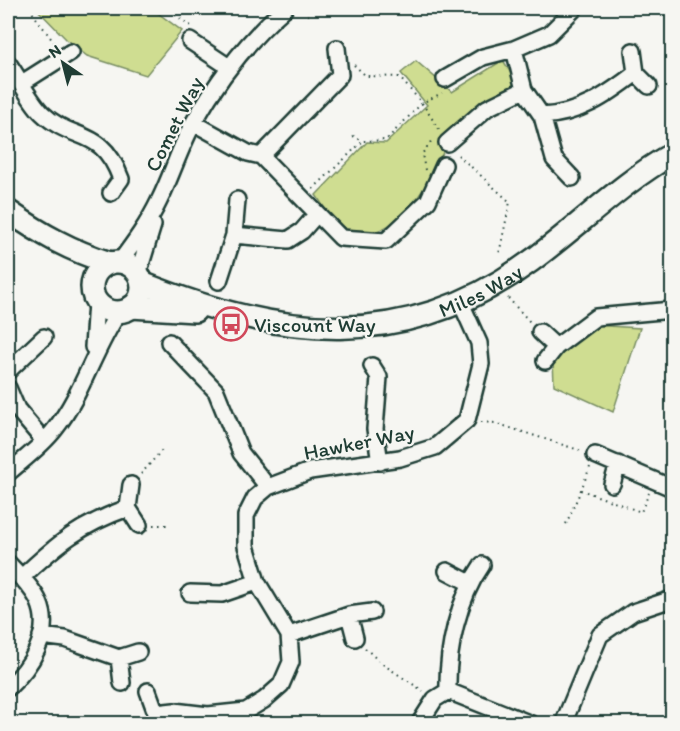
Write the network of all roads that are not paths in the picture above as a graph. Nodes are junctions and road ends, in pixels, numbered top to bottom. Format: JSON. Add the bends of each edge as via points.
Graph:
{"nodes":[{"id":1,"x":285,"y":8,"type":"edge"},
{"id":2,"x":575,"y":8,"type":"edge"},
{"id":3,"x":190,"y":41,"type":"dead end"},
{"id":4,"x":338,"y":48,"type":"dead end"},
{"id":5,"x":514,"y":49,"type":"junction"},
{"id":6,"x":633,"y":51,"type":"dead end"},
{"id":7,"x":68,"y":54,"type":"road end"},
{"id":8,"x":8,"y":63,"type":"edge"},
{"id":9,"x":229,"y":67,"type":"junction"},
{"id":10,"x":636,"y":73,"type":"junction"},
{"id":11,"x":22,"y":83,"type":"junction"},
{"id":12,"x":448,"y":83,"type":"road end"},
{"id":13,"x":649,"y":86,"type":"dead end"},
{"id":14,"x":524,"y":90,"type":"junction"},
{"id":15,"x":542,"y":116,"type":"junction"},
{"id":16,"x":194,"y":123,"type":"junction"},
{"id":17,"x":444,"y":137,"type":"road end"},
{"id":18,"x":672,"y":154,"type":"edge"},
{"id":19,"x":261,"y":156,"type":"junction"},
{"id":20,"x":441,"y":172,"type":"road end"},
{"id":21,"x":572,"y":178,"type":"dead end"},
{"id":22,"x":111,"y":193,"type":"dead end"},
{"id":23,"x":237,"y":200,"type":"dead end"},
{"id":24,"x":159,"y":202,"type":"junction"},
{"id":25,"x":8,"y":211,"type":"edge"},
{"id":26,"x":316,"y":215,"type":"junction"},
{"id":27,"x":234,"y":235,"type":"junction"},
{"id":28,"x":47,"y":238,"type":"junction"},
{"id":29,"x":114,"y":263,"type":"junction"},
{"id":30,"x":140,"y":279,"type":"junction"},
{"id":31,"x":219,"y":281,"type":"dead end"},
{"id":32,"x":94,"y":294,"type":"junction"},
{"id":33,"x":461,"y":303,"type":"junction"},
{"id":34,"x":125,"y":310,"type":"junction"},
{"id":35,"x":672,"y":310,"type":"edge"},
{"id":36,"x":252,"y":318,"type":"junction"},
{"id":37,"x":540,"y":332,"type":"road end"},
{"id":38,"x":44,"y":337,"type":"dead end"},
{"id":39,"x":169,"y":342,"type":"dead end"},
{"id":40,"x":556,"y":347,"type":"junction"},
{"id":41,"x":545,"y":361,"type":"dead end"},
{"id":42,"x":8,"y":371,"type":"edge"},
{"id":43,"x":380,"y":372,"type":"dead end"},
{"id":44,"x":85,"y":373,"type":"junction"},
{"id":45,"x":8,"y":388,"type":"edge"},
{"id":46,"x":44,"y":441,"type":"junction"},
{"id":47,"x":595,"y":455,"type":"road end"},
{"id":48,"x":380,"y":462,"type":"junction"},
{"id":49,"x":618,"y":464,"type":"junction"},
{"id":50,"x":8,"y":473,"type":"edge"},
{"id":51,"x":612,"y":484,"type":"dead end"},
{"id":52,"x":131,"y":485,"type":"road end"},
{"id":53,"x":268,"y":487,"type":"junction"},
{"id":54,"x":672,"y":488,"type":"edge"},
{"id":55,"x":128,"y":508,"type":"junction"},
{"id":56,"x":139,"y":525,"type":"road end"},
{"id":57,"x":8,"y":562,"type":"edge"},
{"id":58,"x":482,"y":565,"type":"dead end"},
{"id":59,"x":447,"y":571,"type":"dead end"},
{"id":60,"x":21,"y":578,"type":"junction"},
{"id":61,"x":257,"y":582,"type":"junction"},
{"id":62,"x":470,"y":583,"type":"junction"},
{"id":63,"x":190,"y":593,"type":"dead end"},
{"id":64,"x":672,"y":599,"type":"edge"},
{"id":65,"x":372,"y":612,"type":"dead end"},
{"id":66,"x":349,"y":615,"type":"junction"},
{"id":67,"x":289,"y":635,"type":"junction"},
{"id":68,"x":41,"y":636,"type":"junction"},
{"id":69,"x":356,"y":638,"type":"road end"},
{"id":70,"x":138,"y":652,"type":"dead end"},
{"id":71,"x":119,"y":658,"type":"junction"},
{"id":72,"x":122,"y":683,"type":"dead end"},
{"id":73,"x":8,"y":688,"type":"edge"},
{"id":74,"x":448,"y":690,"type":"junction"},
{"id":75,"x":148,"y":691,"type":"dead end"},
{"id":76,"x":249,"y":717,"type":"edge"},
{"id":77,"x":153,"y":718,"type":"edge"},
{"id":78,"x":419,"y":723,"type":"edge"},
{"id":79,"x":531,"y":723,"type":"edge"},
{"id":80,"x":563,"y":723,"type":"edge"}],
"edges":[{"from":1,"to":9,"type":"street","name":"Comet Way","via":[[252,37]]},
{"from":2,"to":5,"type":"street","via":[[549,34]]},
{"from":3,"to":9,"type":"street","name":"Comet Way"},
{"from":4,"to":19,"type":"street","via":[[340,75]]},
{"from":5,"to":12,"type":"street","via":[[483,57]]},
{"from":5,"to":14,"type":"street"},
{"from":6,"to":10,"type":"street"},
{"from":7,"to":11,"type":"street"},
{"from":8,"to":11,"type":"street"},
{"from":9,"to":16,"type":"street","name":"Comet Way"},
{"from":10,"to":13,"type":"street"},
{"from":10,"to":15,"type":"street","via":[[607,95],[565,114]]},
{"from":11,"to":22,"type":"street","via":[[42,113],[92,138],[113,158],[121,179]]},
{"from":14,"to":15,"type":"street"},
{"from":14,"to":17,"type":"street","via":[[487,108]]},
{"from":15,"to":21,"type":"street","via":[[554,159]]},
{"from":16,"to":19,"type":"street","via":[[248,153]]},
{"from":16,"to":24,"type":"street","name":"Comet Way"},
{"from":18,"to":33,"type":"street","name":"Miles Way","via":[[650,166],[530,262]]},
{"from":19,"to":26,"type":"street"},
{"from":20,"to":26,"type":"street","via":[[434,206],[386,241],[341,238]]},
{"from":23,"to":27,"type":"street"},
{"from":24,"to":29,"type":"street","name":"Comet Way","via":[[141,234]]},
{"from":24,"to":30,"type":"street","name":"Comet Way"},
{"from":25,"to":28,"type":"street"},
{"from":26,"to":27,"type":"street","via":[[288,240]]},
{"from":27,"to":31,"type":"street"},
{"from":28,"to":29,"type":"street","name":"Miles Way","via":[[79,254]]},
{"from":28,"to":32,"type":"street"},
{"from":29,"to":30,"type":"street","name":"Miles Way","via":[[132,268]]},
{"from":29,"to":32,"type":"street","via":[[96,274]]},
{"from":30,"to":34,"type":"street","via":[[140,298]]},
{"from":30,"to":36,"type":"street","name":"Miles Way","via":[[195,304]]},
{"from":32,"to":34,"type":"street","name":"Miles Way","via":[[105,309]]},
{"from":32,"to":44,"type":"street","via":[[95,340]]},
{"from":33,"to":36,"type":"street","name":"Miles Way","via":[[389,324],[348,327],[279,325]]},
{"from":33,"to":48,"type":"street","name":"Hawker Way","via":[[479,343],[481,364],[467,420],[435,447]]},
{"from":34,"to":36,"type":"street","name":"Miles Way","via":[[182,309]]},
{"from":34,"to":44,"type":"street","via":[[102,337]]},
{"from":35,"to":40,"type":"street","via":[[596,317]]},
{"from":37,"to":40,"type":"street"},
{"from":38,"to":42,"type":"street"},
{"from":39,"to":53,"type":"street","via":[[216,391],[242,453]]},
{"from":40,"to":41,"type":"street"},
{"from":43,"to":48,"type":"street","via":[[375,429]]},
{"from":44,"to":46,"type":"street","via":[[70,406]]},
{"from":45,"to":46,"type":"street","via":[[16,409]]},
{"from":46,"to":50,"type":"street"},
{"from":47,"to":49,"type":"street"},
{"from":48,"to":53,"type":"street","name":"Hawker Way","via":[[309,471]]},
{"from":49,"to":51,"type":"street"},
{"from":49,"to":54,"type":"street"},
{"from":52,"to":55,"type":"street"},
{"from":53,"to":61,"type":"street","name":"Hawker Way","via":[[255,498],[246,516],[246,546]]},
{"from":55,"to":56,"type":"street"},
{"from":55,"to":60,"type":"street","via":[[94,520],[71,534]]},
{"from":57,"to":60,"type":"street"},
{"from":58,"to":62,"type":"street"},
{"from":59,"to":62,"type":"street"},
{"from":60,"to":68,"type":"street","via":[[39,602],[44,623]]},
{"from":61,"to":63,"type":"street","via":[[222,594]]},
{"from":61,"to":67,"type":"street","name":"Hawker Way"},
{"from":62,"to":74,"type":"street","via":[[448,664]]},
{"from":64,"to":80,"type":"street","via":[[633,612],[600,635]]},
{"from":65,"to":66,"type":"street"},
{"from":66,"to":67,"type":"street"},
{"from":66,"to":69,"type":"street"},
{"from":67,"to":76,"type":"street","name":"Hawker Way","via":[[291,662],[281,685]]},
{"from":68,"to":71,"type":"street","via":[[65,639]]},
{"from":68,"to":73,"type":"street","via":[[36,653]]},
{"from":70,"to":71,"type":"street"},
{"from":71,"to":72,"type":"street"},
{"from":74,"to":78,"type":"street","via":[[435,699]]},
{"from":74,"to":79,"type":"street"},
{"from":75,"to":77,"type":"street","name":"Hawker Way"},
{"from":76,"to":77,"type":"street","name":"Hawker Way","via":[[174,711]]}]}
